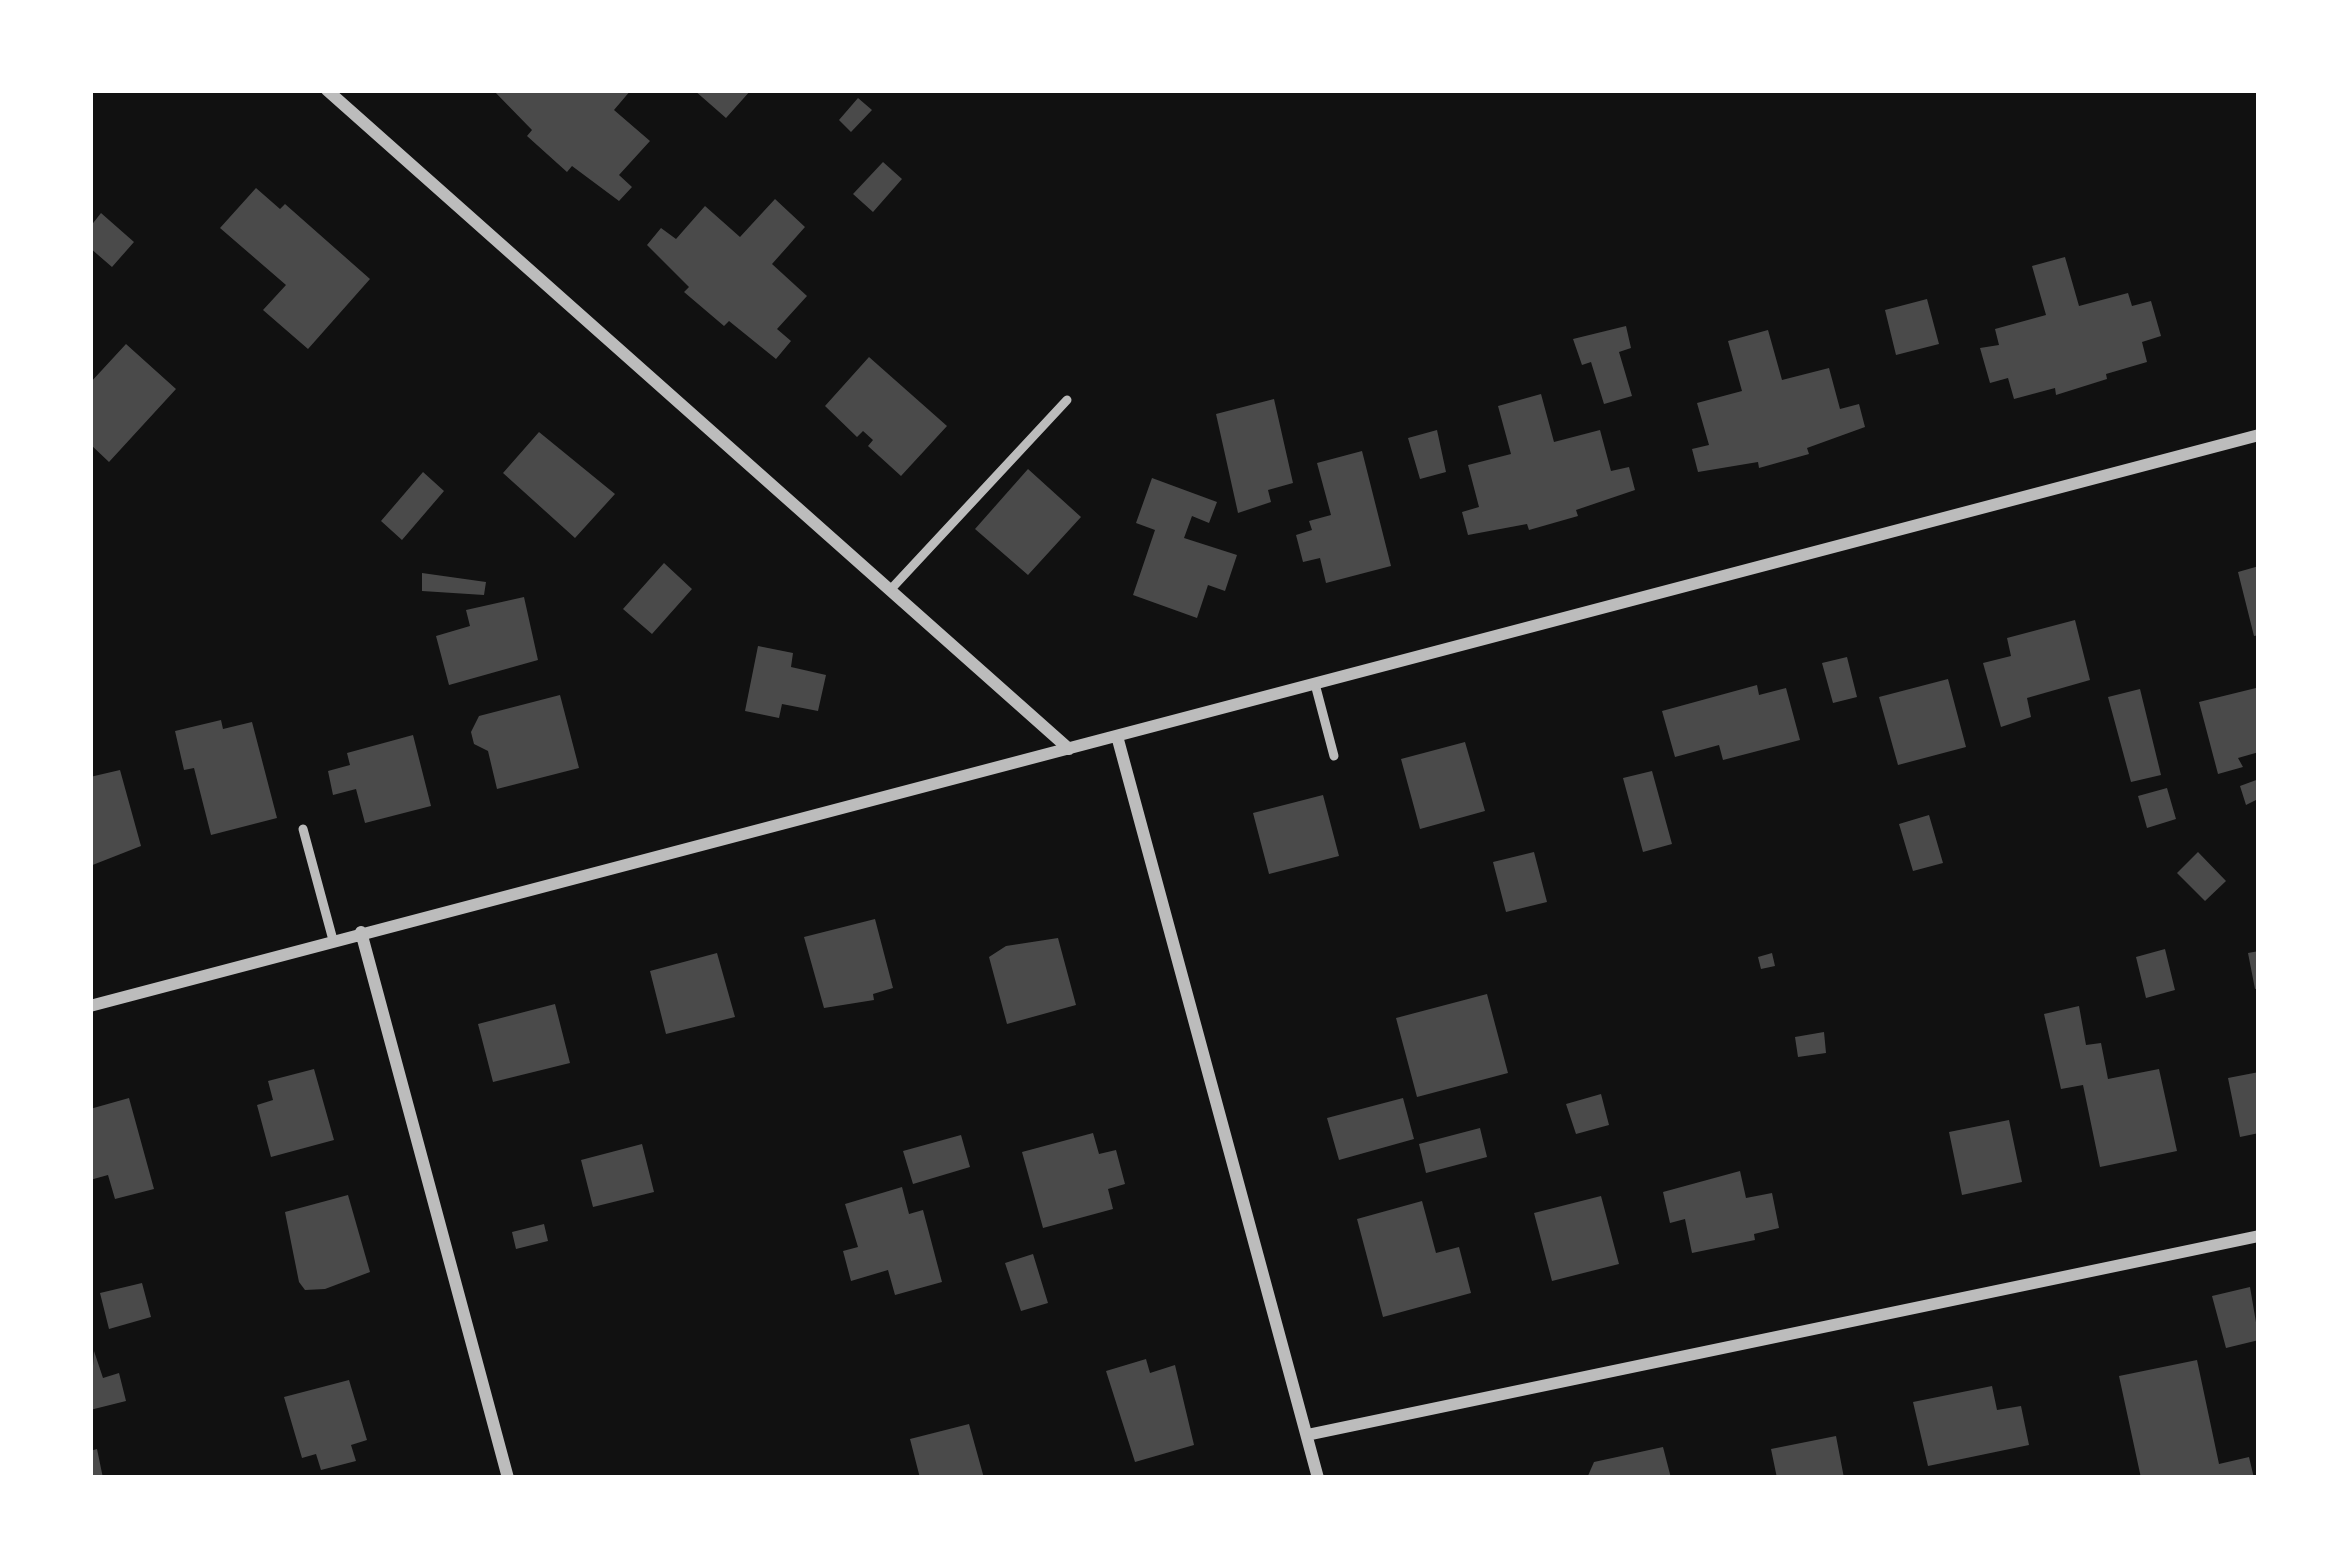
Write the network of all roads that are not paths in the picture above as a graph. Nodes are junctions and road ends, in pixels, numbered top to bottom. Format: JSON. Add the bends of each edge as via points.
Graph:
{"nodes":[{"id":1,"x":327,"y":90,"type":"edge"},
{"id":2,"x":1066,"y":400,"type":"dead end"},
{"id":3,"x":2259,"y":435,"type":"edge"},
{"id":4,"x":892,"y":588,"type":"junction"},
{"id":5,"x":1315,"y":684,"type":"junction"},
{"id":6,"x":1117,"y":736,"type":"junction"},
{"id":7,"x":1069,"y":748,"type":"junction"},
{"id":8,"x":1334,"y":755,"type":"dead end"},
{"id":9,"x":303,"y":830,"type":"dead end"},
{"id":10,"x":361,"y":932,"type":"junction"},
{"id":11,"x":333,"y":940,"type":"junction"},
{"id":12,"x":90,"y":1006,"type":"edge"},
{"id":13,"x":2259,"y":1236,"type":"edge"},
{"id":14,"x":1307,"y":1435,"type":"junction"},
{"id":15,"x":508,"y":1478,"type":"edge"},
{"id":16,"x":1318,"y":1478,"type":"edge"}],
"edges":[{"from":1,"to":4,"type":"street"},
{"from":2,"to":4,"type":"lane"},
{"from":3,"to":5,"type":"street"},
{"from":4,"to":7,"type":"street"},
{"from":5,"to":6,"type":"street"},
{"from":5,"to":8,"type":"lane"},
{"from":6,"to":7,"type":"street"},
{"from":6,"to":14,"type":"street"},
{"from":7,"to":10,"type":"street"},
{"from":9,"to":11,"type":"lane"},
{"from":10,"to":11,"type":"street"},
{"from":10,"to":15,"type":"street"},
{"from":11,"to":12,"type":"street"},
{"from":13,"to":14,"type":"street"},
{"from":14,"to":16,"type":"street"}]}
